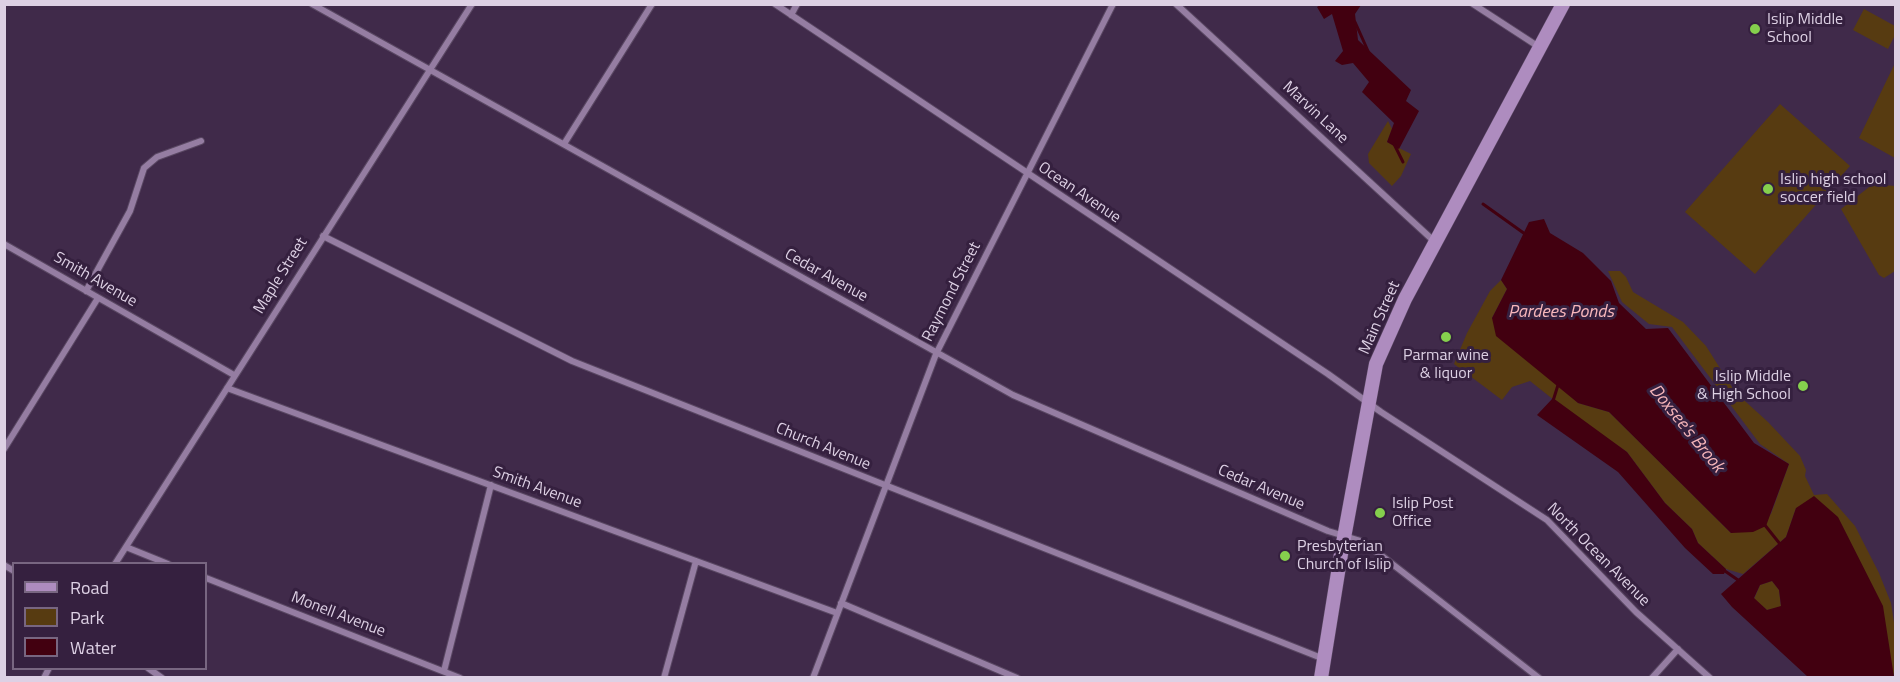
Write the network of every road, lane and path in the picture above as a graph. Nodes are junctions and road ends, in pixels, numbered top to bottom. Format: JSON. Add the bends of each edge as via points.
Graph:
{"nodes":[{"id":1,"x":312,"y":4,"type":"edge"},
{"id":2,"x":472,"y":4,"type":"edge"},
{"id":3,"x":652,"y":4,"type":"edge"},
{"id":4,"x":775,"y":4,"type":"edge"},
{"id":5,"x":797,"y":4,"type":"edge"},
{"id":6,"x":1113,"y":4,"type":"edge"},
{"id":7,"x":1176,"y":4,"type":"edge"},
{"id":8,"x":1473,"y":4,"type":"edge"},
{"id":9,"x":1563,"y":4,"type":"edge"},
{"id":10,"x":791,"y":15,"type":"junction"},
{"id":11,"x":1540,"y":48,"type":"junction"},
{"id":12,"x":430,"y":70,"type":"junction"},
{"id":13,"x":201,"y":141,"type":"dead end"},
{"id":14,"x":564,"y":144,"type":"junction"},
{"id":15,"x":1026,"y":173,"type":"junction"},
{"id":16,"x":323,"y":236,"type":"junction"},
{"id":17,"x":1436,"y":242,"type":"junction"},
{"id":18,"x":4,"y":244,"type":"edge"},
{"id":19,"x":86,"y":291,"type":"junction"},
{"id":20,"x":98,"y":298,"type":"junction"},
{"id":21,"x":936,"y":354,"type":"junction"},
{"id":22,"x":234,"y":375,"type":"junction"},
{"id":23,"x":227,"y":388,"type":"junction"},
{"id":24,"x":1369,"y":404,"type":"junction"},
{"id":25,"x":4,"y":449,"type":"edge"},
{"id":26,"x":491,"y":485,"type":"junction"},
{"id":27,"x":886,"y":487,"type":"junction"},
{"id":28,"x":1345,"y":535,"type":"junction"},
{"id":29,"x":126,"y":547,"type":"junction"},
{"id":30,"x":696,"y":561,"type":"junction"},
{"id":31,"x":116,"y":562,"type":"edge"},
{"id":32,"x":163,"y":562,"type":"edge"},
{"id":33,"x":207,"y":578,"type":"edge"},
{"id":34,"x":842,"y":603,"type":"junction"},
{"id":35,"x":837,"y":613,"type":"junction"},
{"id":36,"x":1678,"y":649,"type":"junction"},
{"id":37,"x":1324,"y":659,"type":"junction"},
{"id":38,"x":444,"y":671,"type":"junction"},
{"id":39,"x":460,"y":678,"type":"edge"},
{"id":40,"x":664,"y":678,"type":"edge"},
{"id":41,"x":813,"y":678,"type":"edge"},
{"id":42,"x":1017,"y":678,"type":"edge"},
{"id":43,"x":1322,"y":678,"type":"edge"},
{"id":44,"x":1539,"y":678,"type":"edge"},
{"id":45,"x":1652,"y":678,"type":"edge"},
{"id":46,"x":1710,"y":678,"type":"edge"}],
"edges":[{"from":1,"to":12,"type":"street","name":"Cedar Avenue"},
{"from":2,"to":12,"type":"street","name":"Maple Street"},
{"from":3,"to":14,"type":"street"},
{"from":4,"to":10,"type":"street","name":"Ocean Avenue"},
{"from":5,"to":10,"type":"street"},
{"from":6,"to":15,"type":"street","name":"Raymond Street"},
{"from":7,"to":17,"type":"street","name":"Marvin Lane"},
{"from":8,"to":11,"type":"street"},
{"from":9,"to":11,"type":"main road","name":"Main Street"},
{"from":10,"to":15,"type":"street","name":"Ocean Avenue"},
{"from":11,"to":17,"type":"main road","name":"Main Street"},
{"from":12,"to":14,"type":"street","name":"Cedar Avenue"},
{"from":12,"to":16,"type":"street","name":"Maple Street"},
{"from":13,"to":19,"type":"street","via":[[157,157],[144,168],[130,211]]},
{"from":14,"to":21,"type":"street","name":"Cedar Avenue"},
{"from":15,"to":21,"type":"street","name":"Raymond Street"},
{"from":15,"to":24,"type":"street","name":"Ocean Avenue"},
{"from":16,"to":22,"type":"street","name":"Maple Street"},
{"from":16,"to":27,"type":"street","name":"Church Avenue","via":[[572,361]]},
{"from":17,"to":24,"type":"main road","name":"Main Street","via":[[1376,364]]},
{"from":18,"to":19,"type":"street","name":"Smith Avenue"},
{"from":19,"to":20,"type":"street","name":"Smith Avenue"},
{"from":20,"to":22,"type":"street","name":"Smith Avenue"},
{"from":20,"to":25,"type":"street"},
{"from":21,"to":27,"type":"street","name":"Raymond Street"},
{"from":21,"to":28,"type":"street","name":"Cedar Avenue","via":[[1013,396],[1244,496]]},
{"from":22,"to":23,"type":"street","name":"Maple Street"},
{"from":23,"to":26,"type":"street","name":"Smith Avenue"},
{"from":23,"to":29,"type":"street","name":"Maple Street"},
{"from":24,"to":28,"type":"main road","name":"Main Street"},
{"from":24,"to":36,"type":"street","name":"North Ocean Avenue","via":[[1547,520],[1636,612]]},
{"from":26,"to":30,"type":"street","name":"Smith Avenue"},
{"from":26,"to":38,"type":"street"},
{"from":27,"to":34,"type":"street","name":"Raymond Street"},
{"from":27,"to":37,"type":"street","name":"Church Avenue"},
{"from":28,"to":37,"type":"main road","name":"Main Street"},
{"from":28,"to":44,"type":"street","name":"Cedar Avenue","via":[[1364,542]]},
{"from":29,"to":31,"type":"street","name":"Maple Street"},
{"from":29,"to":32,"type":"street"},
{"from":30,"to":35,"type":"street","name":"Smith Avenue"},
{"from":30,"to":40,"type":"street"},
{"from":33,"to":38,"type":"street","name":"Monell Avenue"},
{"from":34,"to":35,"type":"street","name":"Raymond Street"},
{"from":34,"to":42,"type":"street"},
{"from":35,"to":41,"type":"street"},
{"from":36,"to":45,"type":"street"},
{"from":36,"to":46,"type":"street","name":"North Ocean Avenue"},
{"from":37,"to":43,"type":"main road","name":"Main Street"},
{"from":38,"to":39,"type":"street","name":"Monell Avenue"}]}
